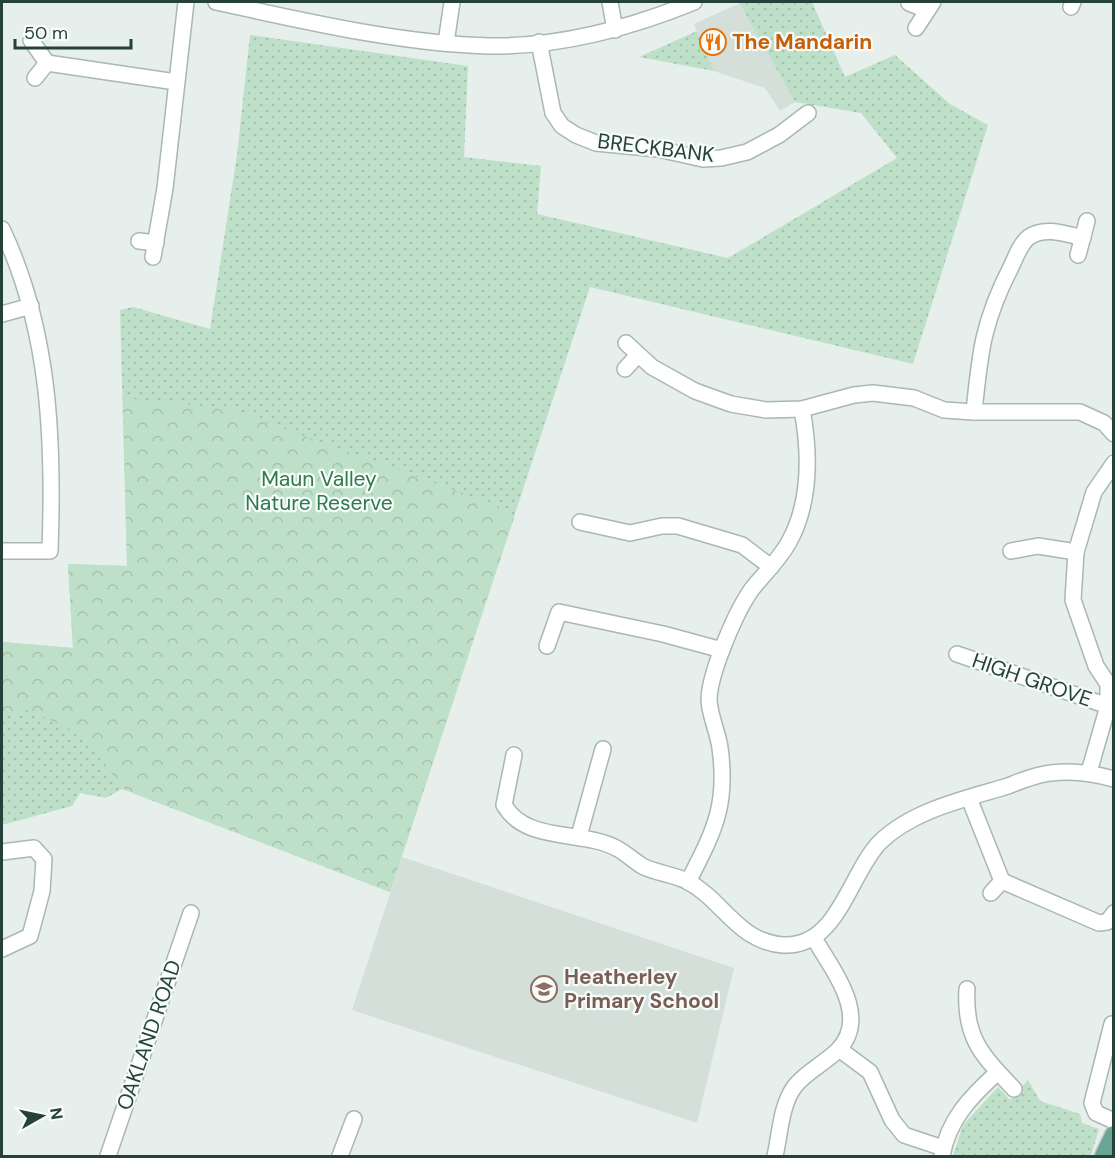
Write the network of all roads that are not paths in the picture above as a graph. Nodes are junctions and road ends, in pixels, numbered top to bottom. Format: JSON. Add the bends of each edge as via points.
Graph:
{"nodes":[{"id":1,"x":186,"y":2,"type":"edge"},
{"id":2,"x":216,"y":2,"type":"edge"},
{"id":3,"x":452,"y":2,"type":"edge"},
{"id":4,"x":610,"y":2,"type":"edge"},
{"id":5,"x":694,"y":2,"type":"edge"},
{"id":6,"x":909,"y":3,"type":"edge"},
{"id":7,"x":930,"y":6,"type":"edge"},
{"id":8,"x":916,"y":28,"type":"dead end"},
{"id":9,"x":615,"y":30,"type":"junction"},
{"id":10,"x":31,"y":40,"type":"dead end"},
{"id":11,"x":539,"y":42,"type":"junction"},
{"id":12,"x":446,"y":43,"type":"junction"},
{"id":13,"x":47,"y":63,"type":"junction"},
{"id":14,"x":34,"y":78,"type":"dead end"},
{"id":15,"x":176,"y":82,"type":"junction"},
{"id":16,"x":797,"y":114,"type":"dead end"},
{"id":17,"x":1087,"y":221,"type":"dead end"},
{"id":18,"x":2,"y":229,"type":"edge"},
{"id":19,"x":1083,"y":238,"type":"junction"},
{"id":20,"x":139,"y":241,"type":"dead end"},
{"id":21,"x":1078,"y":255,"type":"dead end"},
{"id":22,"x":31,"y":306,"type":"junction"},
{"id":23,"x":2,"y":314,"type":"edge"},
{"id":24,"x":626,"y":343,"type":"dead end"},
{"id":25,"x":637,"y":356,"type":"junction"},
{"id":26,"x":625,"y":369,"type":"dead end"},
{"id":27,"x":802,"y":409,"type":"junction"},
{"id":28,"x":974,"y":412,"type":"junction"},
{"id":29,"x":1113,"y":434,"type":"edge"},
{"id":30,"x":1113,"y":463,"type":"edge"},
{"id":31,"x":580,"y":522,"type":"dead end"},
{"id":32,"x":2,"y":550,"type":"edge"},
{"id":33,"x":1011,"y":551,"type":"dead end"},
{"id":34,"x":1076,"y":552,"type":"junction"},
{"id":35,"x":771,"y":567,"type":"junction"},
{"id":36,"x":547,"y":646,"type":"dead end"},
{"id":37,"x":722,"y":650,"type":"junction"},
{"id":38,"x":957,"y":654,"type":"dead end"},
{"id":39,"x":1111,"y":685,"type":"edge"},
{"id":40,"x":1108,"y":706,"type":"junction"},
{"id":41,"x":603,"y":748,"type":"dead end"},
{"id":42,"x":514,"y":755,"type":"dead end"},
{"id":43,"x":1089,"y":772,"type":"junction"},
{"id":44,"x":1113,"y":779,"type":"edge"},
{"id":45,"x":969,"y":798,"type":"junction"},
{"id":46,"x":579,"y":836,"type":"junction"},
{"id":47,"x":2,"y":852,"type":"edge"},
{"id":48,"x":1002,"y":881,"type":"junction"},
{"id":49,"x":688,"y":882,"type":"junction"},
{"id":50,"x":991,"y":893,"type":"dead end"},
{"id":51,"x":191,"y":912,"type":"dead end"},
{"id":52,"x":1113,"y":914,"type":"edge"},
{"id":53,"x":814,"y":938,"type":"junction"},
{"id":54,"x":2,"y":949,"type":"edge"},
{"id":55,"x":967,"y":989,"type":"dead end"},
{"id":56,"x":1112,"y":1024,"type":"dead end"},
{"id":57,"x":1111,"y":1041,"type":"edge"},
{"id":58,"x":839,"y":1049,"type":"junction"},
{"id":59,"x":998,"y":1072,"type":"junction"},
{"id":60,"x":1014,"y":1089,"type":"dead end"},
{"id":61,"x":354,"y":1119,"type":"dead end"},
{"id":62,"x":1113,"y":1121,"type":"edge"},
{"id":63,"x":1113,"y":1135,"type":"edge"},
{"id":64,"x":942,"y":1152,"type":"edge"},
{"id":65,"x":108,"y":1156,"type":"edge"},
{"id":66,"x":340,"y":1156,"type":"edge"},
{"id":67,"x":775,"y":1156,"type":"edge"},
{"id":68,"x":1104,"y":1156,"type":"edge"}],
"edges":[{"from":1,"to":15,"type":"street"},
{"from":2,"to":12,"type":"street"},
{"from":3,"to":12,"type":"street"},
{"from":4,"to":9,"type":"street"},
{"from":5,"to":9,"type":"street"},
{"from":6,"to":7,"type":"street"},
{"from":7,"to":8,"type":"street"},
{"from":9,"to":11,"type":"street"},
{"from":10,"to":13,"type":"street"},
{"from":11,"to":12,"type":"street","via":[[492,46]]},
{"from":11,"to":16,"type":"street","name":"BRECKBANK","via":[[552,113],[562,126],[596,142],[703,159],[721,158],[747,152],[779,135]]},
{"from":13,"to":14,"type":"street"},
{"from":13,"to":15,"type":"street"},
{"from":15,"to":20,"type":"street","via":[[155,250]]},
{"from":17,"to":19,"type":"street"},
{"from":18,"to":22,"type":"street"},
{"from":19,"to":21,"type":"street"},
{"from":19,"to":28,"type":"street","via":[[1052,231],[1027,238],[986,323]]},
{"from":22,"to":23,"type":"street"},
{"from":22,"to":32,"type":"street","via":[[45,367],[53,470],[50,551]]},
{"from":24,"to":25,"type":"street"},
{"from":25,"to":26,"type":"street"},
{"from":25,"to":27,"type":"street","via":[[695,391],[720,401],[766,410]]},
{"from":27,"to":28,"type":"street","via":[[873,393],[914,398],[944,410]]},
{"from":27,"to":35,"type":"street","via":[[808,441],[808,475],[789,542]]},
{"from":28,"to":29,"type":"street","via":[[1080,412],[1104,423]]},
{"from":30,"to":34,"type":"street","via":[[1094,492]]},
{"from":31,"to":35,"type":"street","via":[[598,519],[630,533],[678,526],[742,545]]},
{"from":33,"to":34,"type":"street","via":[[1038,546]]},
{"from":34,"to":39,"type":"street","via":[[1073,600],[1096,666]]},
{"from":35,"to":37,"type":"street","via":[[743,603]]},
{"from":36,"to":37,"type":"street","via":[[559,612]]},
{"from":37,"to":49,"type":"street","via":[[709,699],[724,778],[715,829]]},
{"from":38,"to":40,"type":"street","name":"HIGH GROVE"},
{"from":39,"to":40,"type":"street"},
{"from":40,"to":43,"type":"street"},
{"from":41,"to":46,"type":"street"},
{"from":42,"to":46,"type":"street","via":[[504,805],[511,817],[542,833]]},
{"from":43,"to":44,"type":"street"},
{"from":43,"to":45,"type":"street","via":[[1050,772]]},
{"from":45,"to":48,"type":"street"},
{"from":45,"to":53,"type":"street","via":[[935,809],[881,841],[862,865],[832,920]]},
{"from":46,"to":49,"type":"street","via":[[617,848],[645,867]]},
{"from":47,"to":54,"type":"street","via":[[34,848],[44,859],[42,891],[30,936]]},
{"from":48,"to":50,"type":"street"},
{"from":48,"to":52,"type":"street","via":[[1099,923],[1107,922]]},
{"from":49,"to":53,"type":"street","via":[[747,934],[780,945],[797,945]]},
{"from":51,"to":65,"type":"street","name":"OAKLAND ROAD"},
{"from":53,"to":58,"type":"street","via":[[847,995],[852,1015],[848,1034]]},
{"from":55,"to":59,"type":"street","via":[[965,1016],[979,1050]]},
{"from":56,"to":57,"type":"street"},
{"from":57,"to":62,"type":"street","via":[[1092,1103],[1096,1113]]},
{"from":58,"to":64,"type":"street","via":[[870,1072],[892,1120],[904,1135]]},
{"from":58,"to":67,"type":"street","via":[[796,1084],[788,1097]]},
{"from":59,"to":60,"type":"street"},
{"from":59,"to":64,"type":"street","via":[[961,1107]]},
{"from":61,"to":66,"type":"street"},
{"from":63,"to":68,"type":"main road"}]}
